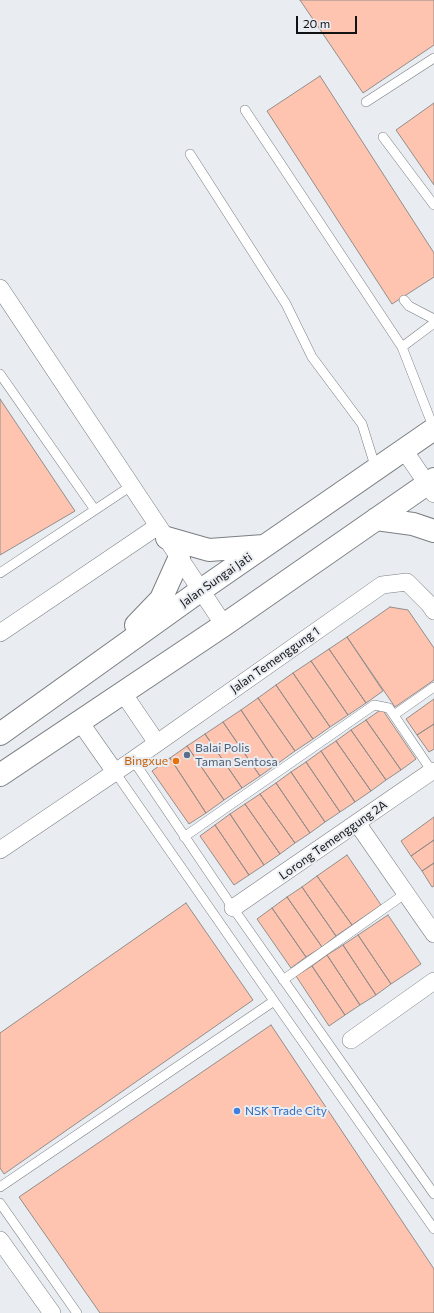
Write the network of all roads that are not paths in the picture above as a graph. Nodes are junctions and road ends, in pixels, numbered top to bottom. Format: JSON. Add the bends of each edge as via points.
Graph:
{"nodes":[{"id":1,"x":434,"y":58,"type":"edge"},
{"id":2,"x":366,"y":102,"type":"dead end"},
{"id":3,"x":245,"y":110,"type":"dead end"},
{"id":4,"x":383,"y":137,"type":"dead end"},
{"id":5,"x":190,"y":154,"type":"dead end"},
{"id":6,"x":434,"y":205,"type":"edge"},
{"id":7,"x":0,"y":288,"type":"edge"},
{"id":8,"x":404,"y":300,"type":"dead end"},
{"id":9,"x":434,"y":318,"type":"edge"},
{"id":10,"x":434,"y":323,"type":"edge"},
{"id":11,"x":402,"y":347,"type":"junction"},
{"id":12,"x":0,"y":374,"type":"edge"},
{"id":13,"x":434,"y":429,"type":"edge"},
{"id":14,"x":404,"y":450,"type":"junction"},
{"id":15,"x":376,"y":469,"type":"junction"},
{"id":16,"x":432,"y":485,"type":"edge"},
{"id":17,"x":131,"y":486,"type":"junction"},
{"id":18,"x":95,"y":510,"type":"junction"},
{"id":19,"x":376,"y":519,"type":"junction"},
{"id":20,"x":434,"y":531,"type":"edge"},
{"id":21,"x":162,"y":532,"type":"junction"},
{"id":22,"x":264,"y":546,"type":"junction"},
{"id":23,"x":179,"y":559,"type":"junction"},
{"id":24,"x":0,"y":573,"type":"edge"},
{"id":25,"x":201,"y":590,"type":"junction"},
{"id":26,"x":434,"y":611,"type":"edge"},
{"id":27,"x":224,"y":625,"type":"junction"},
{"id":28,"x":0,"y":633,"type":"edge"},
{"id":29,"x":102,"y":662,"type":"junction"},
{"id":30,"x":434,"y":687,"type":"edge"},
{"id":31,"x":123,"y":693,"type":"junction"},
{"id":32,"x":394,"y":715,"type":"junction"},
{"id":33,"x":80,"y":722,"type":"junction"},
{"id":34,"x":0,"y":734,"type":"edge"},
{"id":35,"x":157,"y":743,"type":"junction"},
{"id":36,"x":133,"y":760,"type":"junction"},
{"id":37,"x":115,"y":772,"type":"junction"},
{"id":38,"x":433,"y":773,"type":"edge"},
{"id":39,"x":0,"y":775,"type":"edge"},
{"id":40,"x":357,"y":823,"type":"junction"},
{"id":41,"x":184,"y":837,"type":"junction"},
{"id":42,"x":0,"y":850,"type":"edge"},
{"id":43,"x":406,"y":893,"type":"junction"},
{"id":44,"x":233,"y":908,"type":"junction"},
{"id":45,"x":434,"y":934,"type":"edge"},
{"id":46,"x":283,"y":980,"type":"junction"},
{"id":47,"x":434,"y":981,"type":"edge"},
{"id":48,"x":274,"y":1001,"type":"junction"},
{"id":49,"x":351,"y":1040,"type":"dead end"},
{"id":50,"x":0,"y":1187,"type":"edge"},
{"id":51,"x":434,"y":1194,"type":"edge"},
{"id":52,"x":0,"y":1203,"type":"edge"},
{"id":53,"x":434,"y":1229,"type":"edge"},
{"id":54,"x":2,"y":1247,"type":"edge"},
{"id":55,"x":52,"y":1313,"type":"edge"},
{"id":56,"x":78,"y":1313,"type":"edge"}],
"edges":[{"from":1,"to":2,"type":"lane"},
{"from":3,"to":11,"type":"lane"},
{"from":4,"to":6,"type":"lane"},
{"from":5,"to":15,"type":"lane","via":[[286,304],[312,357],[362,424]]},
{"from":7,"to":17,"type":"street"},
{"from":8,"to":9,"type":"lane","via":[[409,306]]},
{"from":10,"to":11,"type":"lane"},
{"from":11,"to":13,"type":"lane"},
{"from":12,"to":18,"type":"lane"},
{"from":13,"to":14,"type":"main road","name":"Jalan Sungai Jati"},
{"from":14,"to":15,"type":"main road","name":"Jalan Sungai Jati"},
{"from":14,"to":16,"type":"street"},
{"from":15,"to":22,"type":"main road","name":"Jalan Sungai Jati"},
{"from":16,"to":19,"type":"main road"},
{"from":17,"to":18,"type":"lane"},
{"from":17,"to":21,"type":"street"},
{"from":18,"to":24,"type":"lane"},
{"from":19,"to":20,"type":"main road","via":[[412,524]]},
{"from":19,"to":27,"type":"main road"},
{"from":21,"to":22,"type":"main road","via":[[209,550]]},
{"from":21,"to":23,"type":"street"},
{"from":21,"to":28,"type":"street"},
{"from":22,"to":25,"type":"main road","name":"Jalan Sungai Jati"},
{"from":23,"to":25,"type":"street"},
{"from":23,"to":29,"type":"main road","via":[[161,599]]},
{"from":25,"to":27,"type":"street"},
{"from":25,"to":29,"type":"main road","name":"Jalan Sungai Jati"},
{"from":26,"to":35,"type":"street","name":"Jalan Temenggung 1","via":[[407,582],[382,585]]},
{"from":27,"to":31,"type":"main road"},
{"from":29,"to":34,"type":"main road","name":"Jalan Sungai Jati"},
{"from":30,"to":32,"type":"lane"},
{"from":31,"to":33,"type":"main road"},
{"from":31,"to":35,"type":"street"},
{"from":32,"to":38,"type":"lane"},
{"from":32,"to":41,"type":"lane","via":[[389,708],[374,705]]},
{"from":33,"to":37,"type":"street"},
{"from":33,"to":39,"type":"main road"},
{"from":35,"to":36,"type":"street","name":"Jalan Temenggung 1"},
{"from":36,"to":37,"type":"street","name":"Jalan Temenggung 1"},
{"from":36,"to":41,"type":"lane"},
{"from":37,"to":42,"type":"street","name":"Jalan Temenggung 1"},
{"from":37,"to":48,"type":"lane"},
{"from":38,"to":40,"type":"street","name":"Lorong Temenggung 2A"},
{"from":40,"to":43,"type":"street"},
{"from":40,"to":44,"type":"street","name":"Lorong Temenggung 2A"},
{"from":41,"to":44,"type":"lane"},
{"from":43,"to":45,"type":"street"},
{"from":43,"to":46,"type":"lane"},
{"from":44,"to":46,"type":"lane"},
{"from":46,"to":51,"type":"lane"},
{"from":47,"to":49,"type":"street"},
{"from":48,"to":50,"type":"lane"},
{"from":48,"to":53,"type":"lane"},
{"from":52,"to":56,"type":"lane"},
{"from":54,"to":55,"type":"street"}]}
